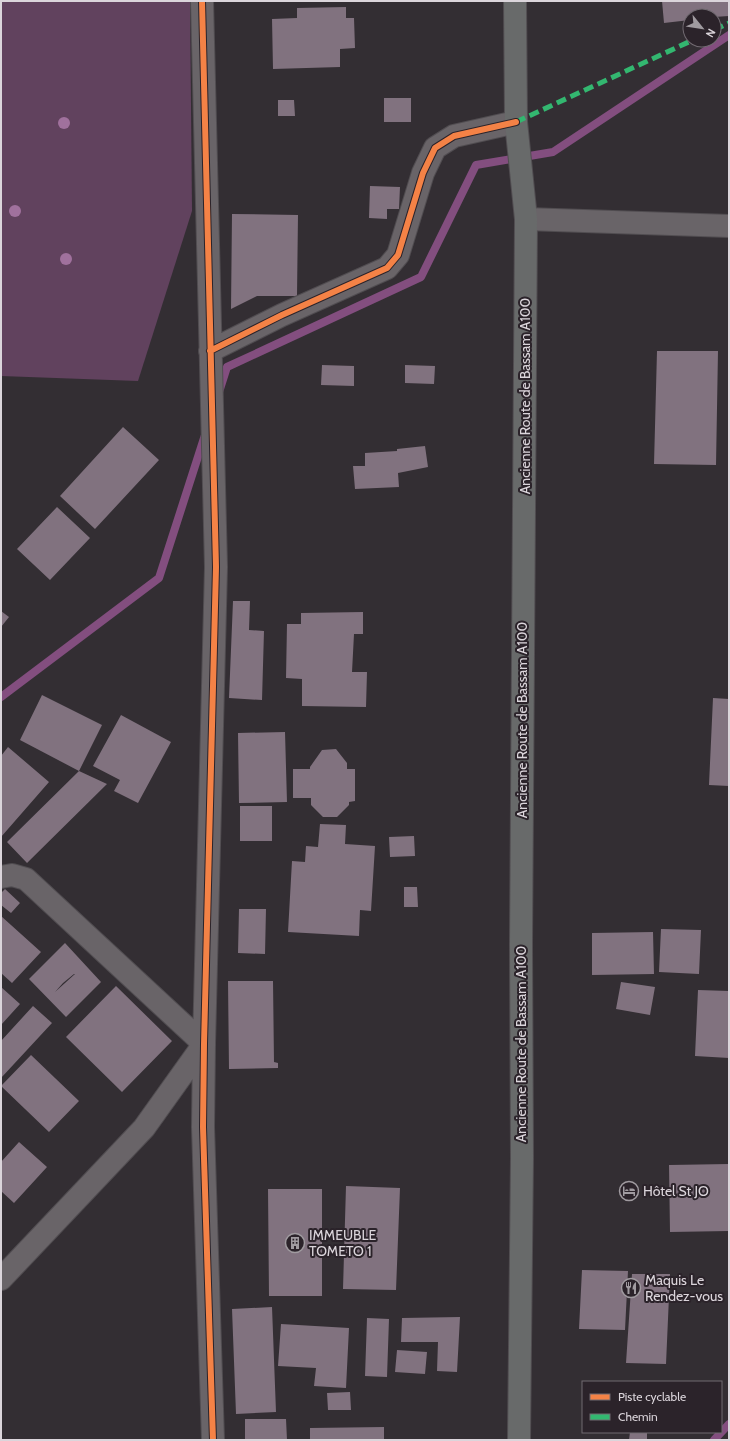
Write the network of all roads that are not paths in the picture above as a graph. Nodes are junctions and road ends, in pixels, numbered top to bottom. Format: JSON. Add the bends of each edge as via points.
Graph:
{"nodes":[{"id":1,"x":202,"y":1,"type":"edge"},
{"id":2,"x":515,"y":1,"type":"edge"},
{"id":3,"x":516,"y":122,"type":"junction"},
{"id":4,"x":526,"y":219,"type":"junction"},
{"id":5,"x":729,"y":226,"type":"edge"},
{"id":6,"x":210,"y":352,"type":"junction"},
{"id":7,"x":1,"y":877,"type":"edge"},
{"id":8,"x":204,"y":1044,"type":"junction"},
{"id":9,"x":1,"y":1279,"type":"edge"},
{"id":10,"x":213,"y":1440,"type":"edge"},
{"id":11,"x":519,"y":1440,"type":"edge"}],
"edges":[{"from":1,"to":6,"type":"street"},
{"from":2,"to":3,"type":"main road","name":"Ancienne Route de Bassam A100"},
{"from":3,"to":4,"type":"main road","name":"Ancienne Route de Bassam A100"},
{"from":3,"to":6,"type":"street","via":[[454,136],[435,148],[423,173],[398,255],[387,268],[282,315]]},
{"from":4,"to":5,"type":"street"},
{"from":4,"to":11,"type":"main road","name":"Ancienne Route de Bassam A100"},
{"from":6,"to":8,"type":"street","via":[[216,567]]},
{"from":7,"to":8,"type":"street","via":[[12,875],[26,879]]},
{"from":8,"to":9,"type":"street","via":[[144,1128]]},
{"from":8,"to":10,"type":"street"}]}
